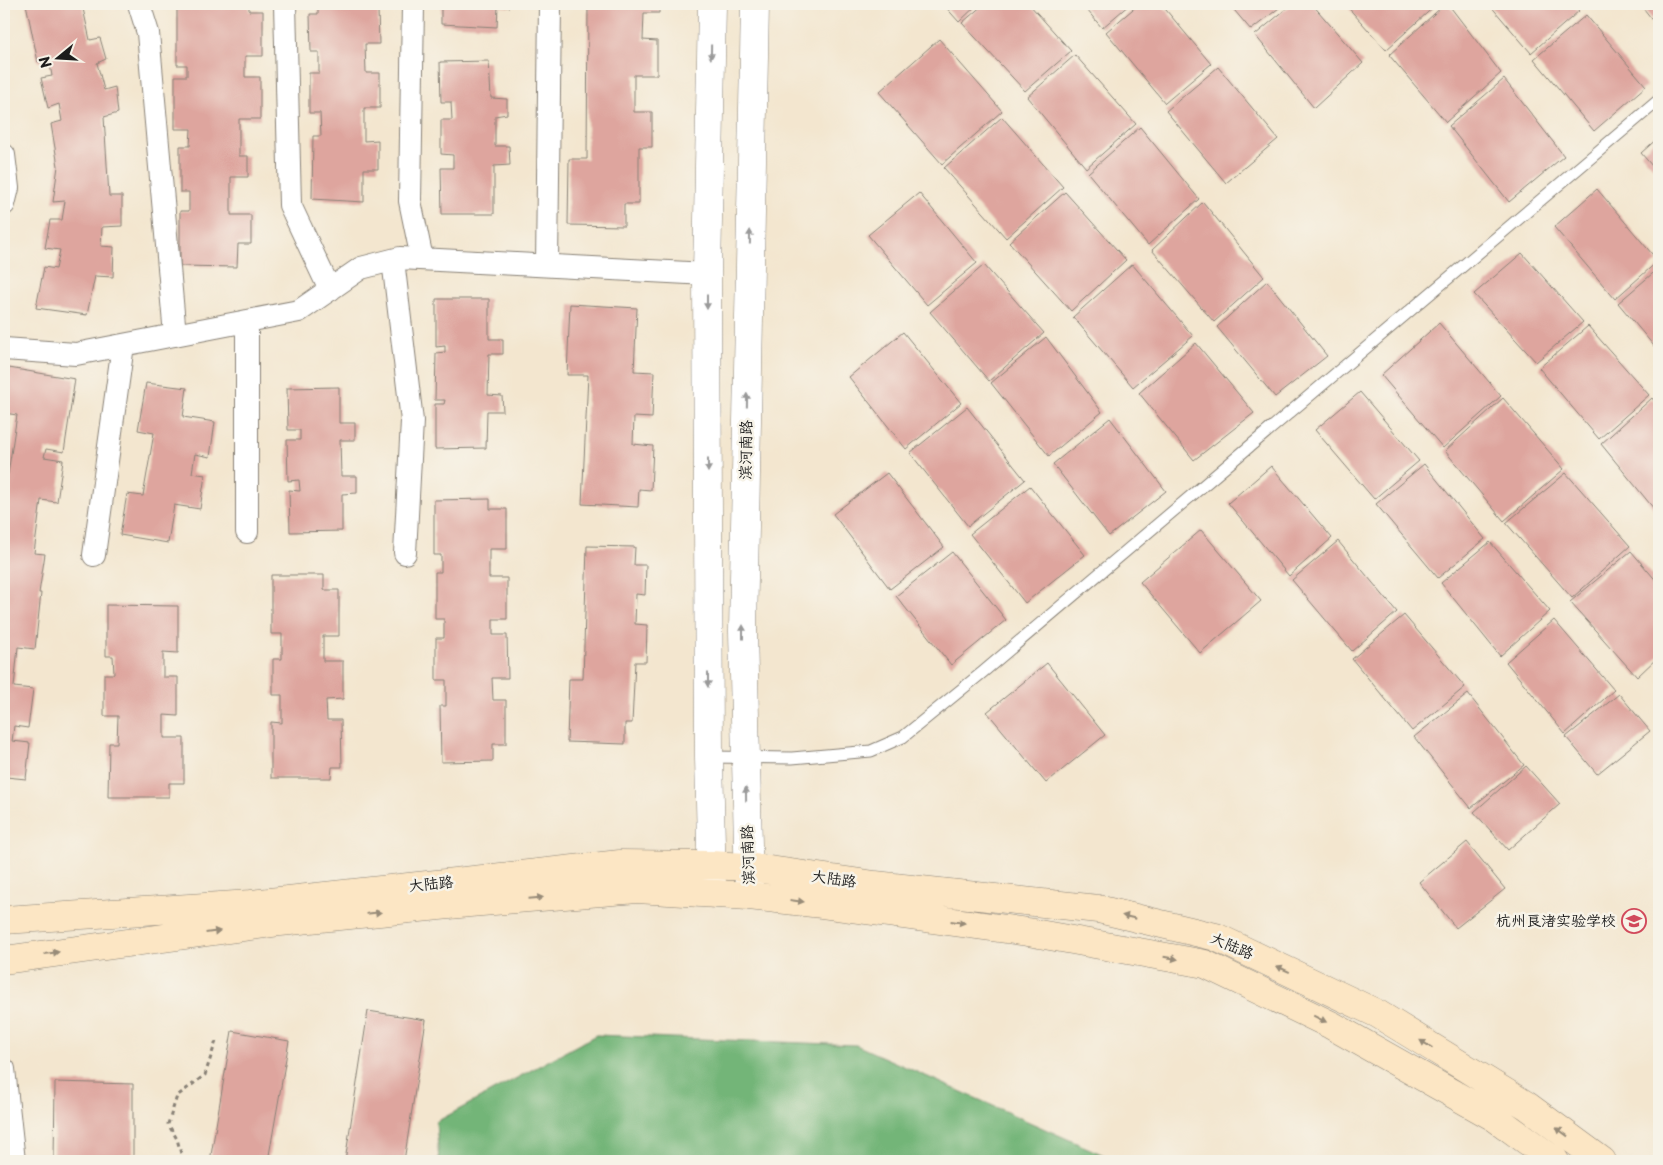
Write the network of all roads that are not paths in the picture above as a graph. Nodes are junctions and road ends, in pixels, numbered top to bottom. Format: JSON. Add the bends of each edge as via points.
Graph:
{"nodes":[{"id":1,"x":139,"y":4,"type":"edge"},
{"id":2,"x":285,"y":4,"type":"edge"},
{"id":3,"x":413,"y":4,"type":"edge"},
{"id":4,"x":550,"y":4,"type":"edge"},
{"id":5,"x":712,"y":4,"type":"edge"},
{"id":6,"x":754,"y":4,"type":"edge"},
{"id":7,"x":1659,"y":100,"type":"edge"},
{"id":8,"x":4,"y":156,"type":"edge"},
{"id":9,"x":4,"y":204,"type":"edge"},
{"id":10,"x":422,"y":259,"type":"junction"},
{"id":11,"x":393,"y":260,"type":"junction"},
{"id":12,"x":546,"y":265,"type":"junction"},
{"id":13,"x":707,"y":274,"type":"junction"},
{"id":14,"x":330,"y":290,"type":"junction"},
{"id":15,"x":247,"y":321,"type":"junction"},
{"id":16,"x":175,"y":335,"type":"junction"},
{"id":17,"x":123,"y":345,"type":"junction"},
{"id":18,"x":4,"y":348,"type":"edge"},
{"id":19,"x":247,"y":532,"type":"dead end"},
{"id":20,"x":405,"y":553,"type":"dead end"},
{"id":21,"x":94,"y":555,"type":"dead end"},
{"id":22,"x":709,"y":757,"type":"junction"},
{"id":23,"x":745,"y":757,"type":"junction"},
{"id":24,"x":710,"y":865,"type":"junction"},
{"id":25,"x":748,"y":867,"type":"junction"},
{"id":26,"x":712,"y":894,"type":"junction"},
{"id":27,"x":749,"y":896,"type":"junction"},
{"id":28,"x":4,"y":920,"type":"edge"},
{"id":29,"x":4,"y":960,"type":"edge"},
{"id":30,"x":4,"y":1069,"type":"edge"},
{"id":31,"x":14,"y":1161,"type":"edge"},
{"id":32,"x":1555,"y":1161,"type":"edge"},
{"id":33,"x":1602,"y":1161,"type":"edge"}],
"edges":[{"from":1,"to":16,"type":"street","via":[[148,33]]},
{"from":2,"to":14,"type":"street","via":[[290,205]]},
{"from":3,"to":10,"type":"street","via":[[410,201]]},
{"from":4,"to":12,"type":"street"},
{"from":5,"to":13,"type":"street","one_way":true},
{"from":23,"to":6,"type":"street","name":"滨河南路","one_way":true,"via":[[743,631]]},
{"from":7,"to":23,"type":"lane","via":[[903,737],[871,752],[792,758]]},
{"from":8,"to":9,"type":"street","via":[[8,188]]},
{"from":10,"to":11,"type":"street"},
{"from":10,"to":12,"type":"street"},
{"from":11,"to":14,"type":"street","via":[[361,268]]},
{"from":11,"to":20,"type":"street","via":[[412,421]]},
{"from":12,"to":13,"type":"street"},
{"from":13,"to":22,"type":"street","one_way":true},
{"from":14,"to":15,"type":"street","via":[[299,311]]},
{"from":15,"to":16,"type":"street"},
{"from":15,"to":19,"type":"street"},
{"from":16,"to":17,"type":"street"},
{"from":17,"to":18,"type":"street","via":[[76,354]]},
{"from":17,"to":21,"type":"street"},
{"from":22,"to":23,"type":"lane"},
{"from":22,"to":24,"type":"street"},
{"from":25,"to":23,"type":"street","name":"滨河南路","one_way":true},
{"from":24,"to":25,"type":"main road","name":"大陆路"},
{"from":24,"to":26,"type":"street"},
{"from":24,"to":28,"type":"main road","name":"大陆路","via":[[620,864],[251,904]]},
{"from":25,"to":27,"type":"street","name":"滨河南路"},
{"from":33,"to":25,"type":"main road","name":"大陆路","one_way":true,"via":[[1526,1106],[1378,1014],[1216,937],[1098,909],[876,885]]},
{"from":26,"to":27,"type":"main road","name":"大陆路"},
{"from":29,"to":26,"type":"main road","name":"大陆路","one_way":true,"via":[[280,922],[469,903],[637,890]]},
{"from":27,"to":32,"type":"main road","name":"大陆路","one_way":true,"via":[[1028,932],[1205,964],[1331,1025],[1494,1118]]},
{"from":30,"to":31,"type":"street"}]}
